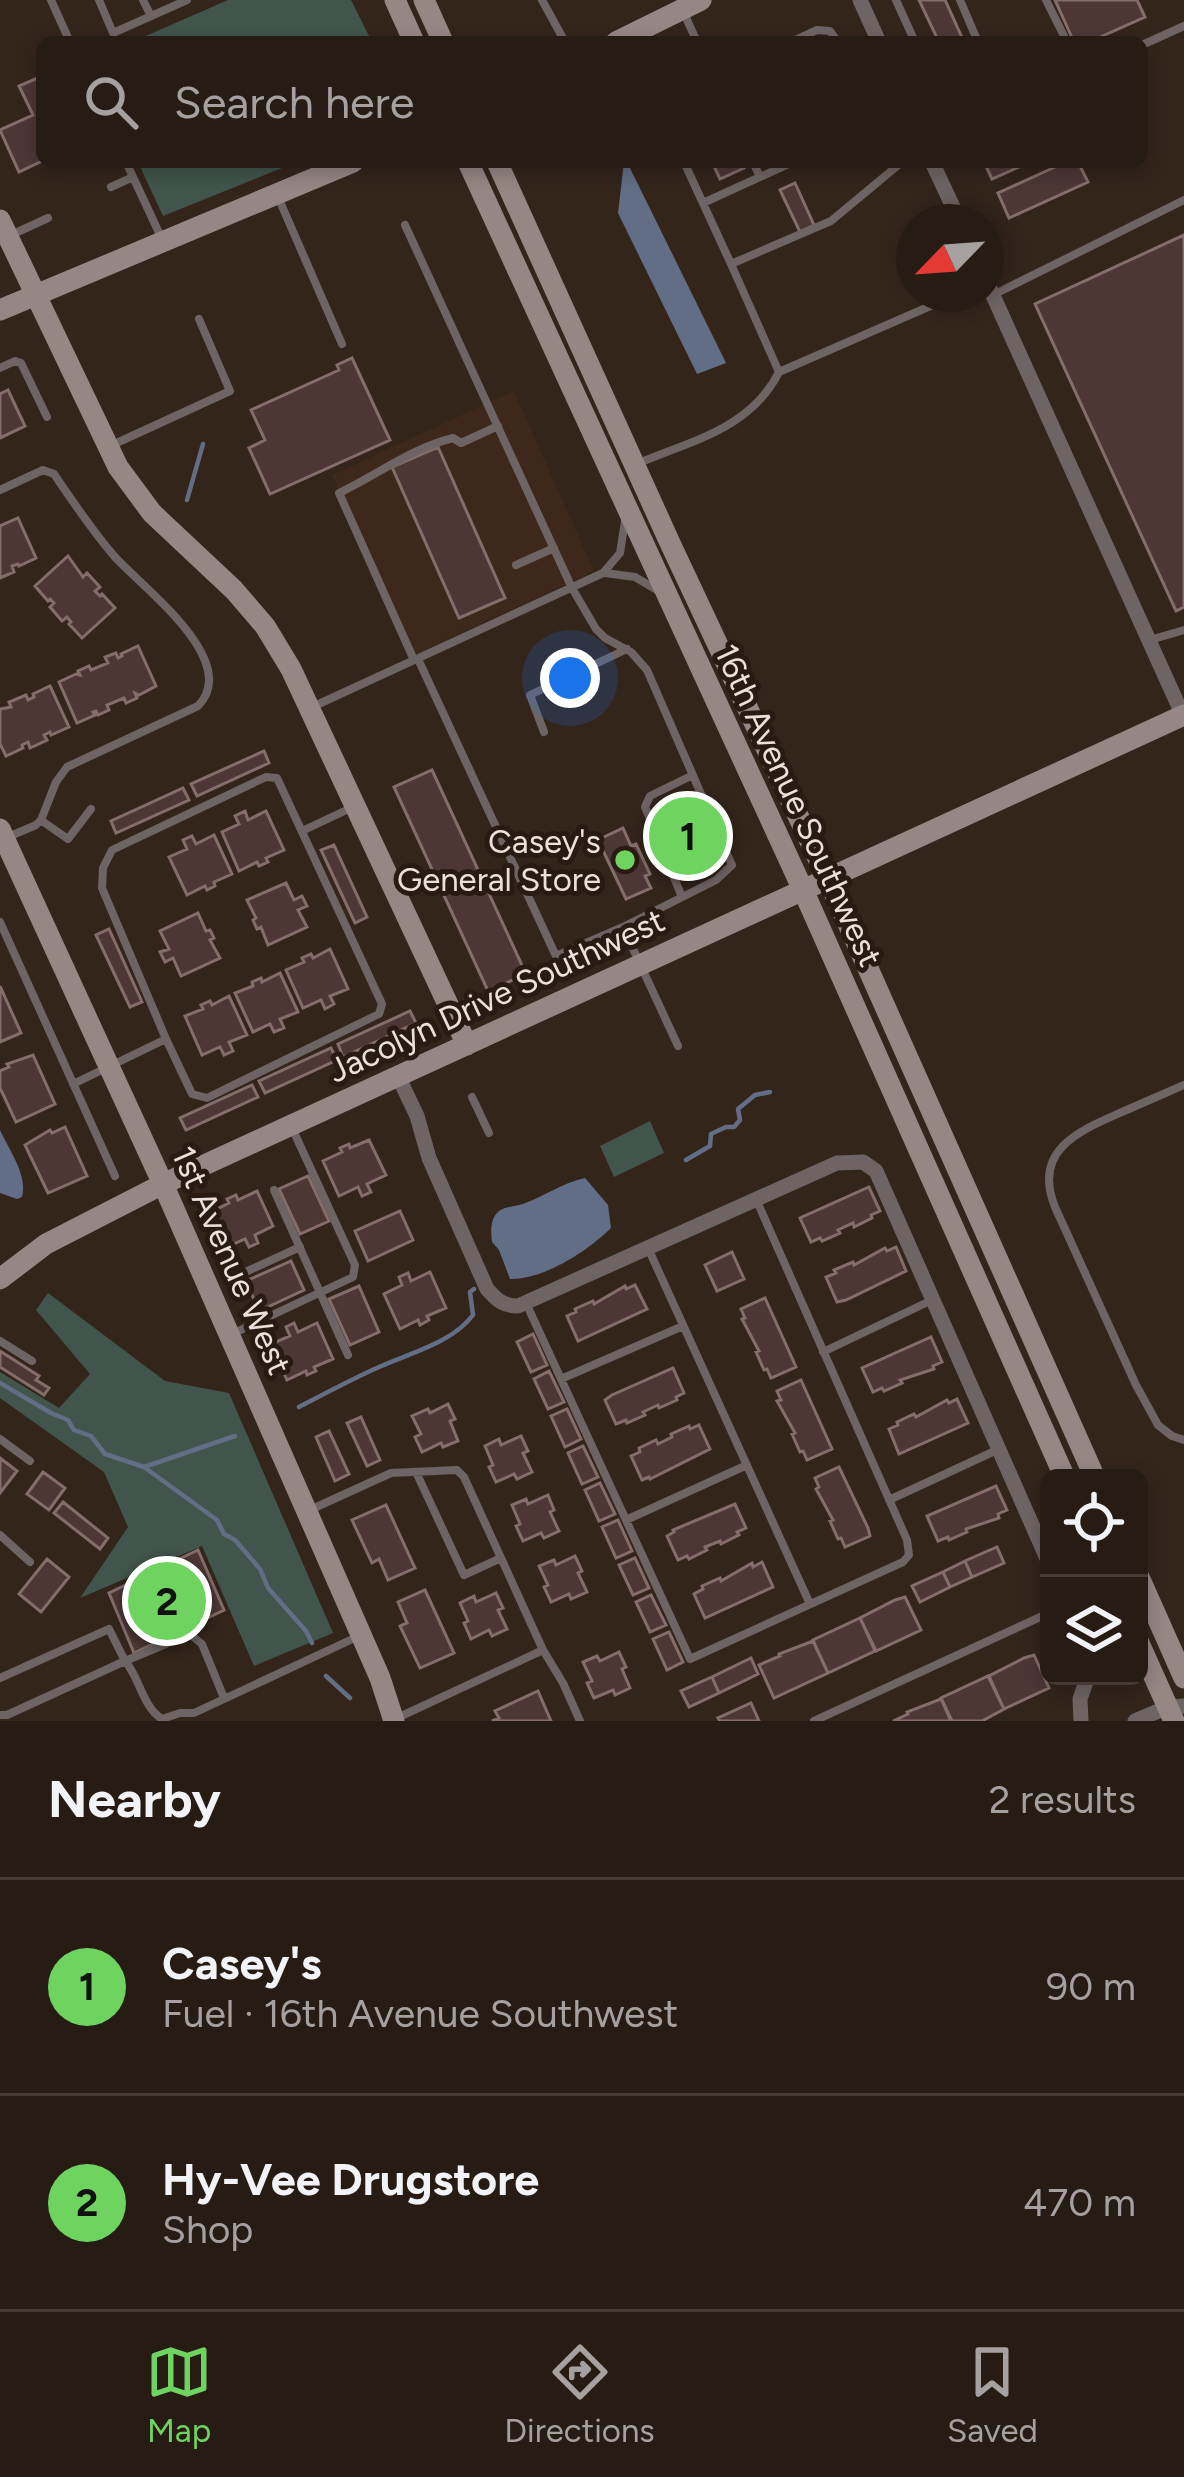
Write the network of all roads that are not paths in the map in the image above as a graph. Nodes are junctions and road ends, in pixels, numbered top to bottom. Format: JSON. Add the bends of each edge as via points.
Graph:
{"nodes":[{"id":1,"x":51,"y":0,"type":"edge"},
{"id":2,"x":99,"y":0,"type":"edge"},
{"id":3,"x":143,"y":0,"type":"edge"},
{"id":4,"x":187,"y":0,"type":"edge"},
{"id":5,"x":395,"y":0,"type":"edge"},
{"id":6,"x":424,"y":0,"type":"edge"},
{"id":7,"x":542,"y":0,"type":"edge"},
{"id":8,"x":860,"y":0,"type":"edge"},
{"id":9,"x":896,"y":0,"type":"edge"},
{"id":10,"x":960,"y":0,"type":"edge"},
{"id":11,"x":1046,"y":0,"type":"edge"},
{"id":12,"x":692,"y":5,"type":"edge"},
{"id":13,"x":151,"y":16,"type":"junction"},
{"id":14,"x":1184,"y":26,"type":"edge"},
{"id":15,"x":67,"y":36,"type":"edge"},
{"id":16,"x":411,"y":36,"type":"edge"},
{"id":17,"x":440,"y":36,"type":"edge"},
{"id":18,"x":562,"y":36,"type":"edge"},
{"id":19,"x":628,"y":36,"type":"edge"},
{"id":20,"x":696,"y":36,"type":"edge"},
{"id":21,"x":806,"y":36,"type":"edge"},
{"id":22,"x":834,"y":36,"type":"edge"},
{"id":23,"x":875,"y":36,"type":"edge"},
{"id":24,"x":912,"y":36,"type":"edge"},
{"id":25,"x":975,"y":36,"type":"edge"},
{"id":26,"x":1063,"y":36,"type":"edge"},
{"id":27,"x":1148,"y":42,"type":"edge"},
{"id":28,"x":129,"y":168,"type":"edge"},
{"id":29,"x":338,"y":168,"type":"edge"},
{"id":30,"x":471,"y":168,"type":"edge"},
{"id":31,"x":500,"y":168,"type":"edge"},
{"id":32,"x":687,"y":168,"type":"edge"},
{"id":33,"x":755,"y":168,"type":"edge"},
{"id":34,"x":780,"y":168,"type":"edge"},
{"id":35,"x":892,"y":168,"type":"edge"},
{"id":36,"x":935,"y":168,"type":"edge"},
{"id":37,"x":133,"y":177,"type":"junction"},
{"id":38,"x":760,"y":177,"type":"junction"},
{"id":39,"x":111,"y":188,"type":"dead end"},
{"id":40,"x":277,"y":195,"type":"junction"},
{"id":41,"x":1184,"y":200,"type":"edge"},
{"id":42,"x":703,"y":203,"type":"junction"},
{"id":43,"x":952,"y":204,"type":"edge"},
{"id":44,"x":47,"y":218,"type":"dead end"},
{"id":45,"x":405,"y":225,"type":"dead end"},
{"id":46,"x":4,"y":229,"type":"edge"},
{"id":47,"x":163,"y":242,"type":"junction"},
{"id":48,"x":731,"y":265,"type":"junction"},
{"id":49,"x":1004,"y":278,"type":"edge"},
{"id":50,"x":34,"y":296,"type":"junction"},
{"id":51,"x":0,"y":310,"type":"edge"},
{"id":52,"x":916,"y":312,"type":"edge"},
{"id":53,"x":1000,"y":312,"type":"edge"},
{"id":54,"x":199,"y":319,"type":"dead end"},
{"id":55,"x":342,"y":344,"type":"dead end"},
{"id":56,"x":0,"y":368,"type":"edge"},
{"id":57,"x":779,"y":371,"type":"junction"},
{"id":58,"x":47,"y":417,"type":"dead end"},
{"id":59,"x":498,"y":426,"type":"junction"},
{"id":60,"x":108,"y":446,"type":"junction"},
{"id":61,"x":634,"y":465,"type":"junction"},
{"id":62,"x":0,"y":490,"type":"edge"},
{"id":63,"x":626,"y":506,"type":"junction"},
{"id":64,"x":642,"y":542,"type":"junction"},
{"id":65,"x":554,"y":548,"type":"junction"},
{"id":66,"x":516,"y":565,"type":"dead end"},
{"id":67,"x":603,"y":573,"type":"junction"},
{"id":68,"x":572,"y":588,"type":"junction"},
{"id":69,"x":668,"y":598,"type":"junction"},
{"id":70,"x":1184,"y":630,"type":"edge"},
{"id":71,"x":713,"y":635,"type":"junction"},
{"id":72,"x":1149,"y":640,"type":"junction"},
{"id":73,"x":627,"y":650,"type":"junction"},
{"id":74,"x":416,"y":659,"type":"junction"},
{"id":75,"x":309,"y":709,"type":"junction"},
{"id":76,"x":1184,"y":716,"type":"edge"},
{"id":77,"x":544,"y":731,"type":"dead end"},
{"id":78,"x":693,"y":775,"type":"junction"},
{"id":79,"x":355,"y":806,"type":"junction"},
{"id":80,"x":91,"y":809,"type":"dead end"},
{"id":81,"x":41,"y":820,"type":"junction"},
{"id":82,"x":302,"y":832,"type":"junction"},
{"id":83,"x":2,"y":836,"type":"edge"},
{"id":84,"x":828,"y":879,"type":"junction"},
{"id":85,"x":803,"y":890,"type":"junction"},
{"id":86,"x":682,"y":897,"type":"junction"},
{"id":87,"x":0,"y":922,"type":"edge"},
{"id":88,"x":623,"y":928,"type":"junction"},
{"id":89,"x":640,"y":965,"type":"junction"},
{"id":90,"x":166,"y":1039,"type":"junction"},
{"id":91,"x":466,"y":1045,"type":"junction"},
{"id":92,"x":678,"y":1046,"type":"dead end"},
{"id":93,"x":110,"y":1067,"type":"junction"},
{"id":94,"x":398,"y":1076,"type":"junction"},
{"id":95,"x":73,"y":1084,"type":"junction"},
{"id":96,"x":1184,"y":1085,"type":"edge"},
{"id":97,"x":472,"y":1097,"type":"dead end"},
{"id":98,"x":291,"y":1126,"type":"junction"},
{"id":99,"x":489,"y":1133,"type":"dead end"},
{"id":100,"x":115,"y":1176,"type":"dead end"},
{"id":101,"x":163,"y":1184,"type":"junction"},
{"id":102,"x":274,"y":1190,"type":"dead end"},
{"id":103,"x":756,"y":1199,"type":"junction"},
{"id":104,"x":300,"y":1247,"type":"junction"},
{"id":105,"x":648,"y":1248,"type":"junction"},
{"id":106,"x":241,"y":1274,"type":"dead end"},
{"id":107,"x":0,"y":1279,"type":"edge"},
{"id":108,"x":320,"y":1292,"type":"junction"},
{"id":109,"x":933,"y":1300,"type":"junction"},
{"id":110,"x":526,"y":1302,"type":"junction"},
{"id":111,"x":683,"y":1325,"type":"junction"},
{"id":112,"x":229,"y":1336,"type":"junction"},
{"id":113,"x":0,"y":1340,"type":"edge"},
{"id":114,"x":823,"y":1352,"type":"junction"},
{"id":115,"x":348,"y":1355,"type":"dead end"},
{"id":116,"x":32,"y":1361,"type":"dead end"},
{"id":117,"x":561,"y":1379,"type":"junction"},
{"id":118,"x":0,"y":1439,"type":"edge"},
{"id":119,"x":1184,"y":1440,"type":"edge"},
{"id":120,"x":999,"y":1449,"type":"junction"},
{"id":121,"x":30,"y":1461,"type":"dead end"},
{"id":122,"x":747,"y":1465,"type":"junction"},
{"id":123,"x":1061,"y":1469,"type":"edge"},
{"id":124,"x":1091,"y":1469,"type":"edge"},
{"id":125,"x":416,"y":1472,"type":"junction"},
{"id":126,"x":889,"y":1500,"type":"junction"},
{"id":127,"x":305,"y":1512,"type":"junction"},
{"id":128,"x":626,"y":1520,"type":"junction"},
{"id":129,"x":0,"y":1535,"type":"edge"},
{"id":130,"x":1040,"y":1542,"type":"edge"},
{"id":131,"x":501,"y":1558,"type":"junction"},
{"id":132,"x":29,"y":1562,"type":"dead end"},
{"id":133,"x":1148,"y":1597,"type":"edge"},
{"id":134,"x":810,"y":1604,"type":"junction"},
{"id":135,"x":1040,"y":1617,"type":"edge"},
{"id":136,"x":360,"y":1635,"type":"junction"},
{"id":137,"x":180,"y":1637,"type":"dead end"},
{"id":138,"x":166,"y":1644,"type":"dead end"},
{"id":139,"x":543,"y":1649,"type":"junction"},
{"id":140,"x":1148,"y":1659,"type":"edge"},
{"id":141,"x":125,"y":1661,"type":"junction"},
{"id":142,"x":0,"y":1678,"type":"edge"},
{"id":143,"x":1184,"y":1678,"type":"edge"},
{"id":144,"x":1085,"y":1685,"type":"edge"},
{"id":145,"x":224,"y":1699,"type":"junction"},
{"id":146,"x":1178,"y":1714,"type":"edge"},
{"id":147,"x":0,"y":1715,"type":"edge"},
{"id":148,"x":394,"y":1720,"type":"edge"},
{"id":149,"x":580,"y":1721,"type":"edge"},
{"id":150,"x":814,"y":1721,"type":"edge"},
{"id":151,"x":1081,"y":1721,"type":"edge"},
{"id":152,"x":1136,"y":1721,"type":"edge"}],
"edges":[{"from":1,"to":15,"type":"lane"},
{"from":2,"to":13,"type":"lane","via":[[113,33]]},
{"from":3,"to":13,"type":"lane"},
{"from":4,"to":13,"type":"lane"},
{"from":5,"to":16,"type":"street"},
{"from":6,"to":17,"type":"street"},
{"from":7,"to":18,"type":"lane"},
{"from":8,"to":23,"type":"street"},
{"from":9,"to":24,"type":"lane"},
{"from":10,"to":25,"type":"lane"},
{"from":11,"to":26,"type":"lane"},
{"from":12,"to":19,"type":"street"},
{"from":12,"to":20,"type":"lane"},
{"from":14,"to":27,"type":"lane"},
{"from":21,"to":22,"type":"lane"},
{"from":28,"to":37,"type":"lane"},
{"from":29,"to":40,"type":"street"},
{"from":30,"to":63,"type":"street","name":"16th Avenue Southwest"},
{"from":31,"to":61,"type":"street","name":"16th Avenue Southwest"},
{"from":32,"to":42,"type":"lane"},
{"from":33,"to":38,"type":"lane"},
{"from":34,"to":38,"type":"lane"},
{"from":35,"to":48,"type":"lane","via":[[831,221]]},
{"from":36,"to":43,"type":"street"},
{"from":37,"to":39,"type":"lane"},
{"from":37,"to":47,"type":"lane"},
{"from":38,"to":42,"type":"lane"},
{"from":40,"to":47,"type":"street"},
{"from":40,"to":55,"type":"lane"},
{"from":41,"to":49,"type":"lane"},
{"from":42,"to":48,"type":"lane"},
{"from":44,"to":46,"type":"lane"},
{"from":45,"to":59,"type":"lane"},
{"from":46,"to":50,"type":"street"},
{"from":47,"to":50,"type":"street"},
{"from":48,"to":57,"type":"lane"},
{"from":50,"to":51,"type":"street"},
{"from":50,"to":60,"type":"street"},
{"from":52,"to":57,"type":"lane"},
{"from":53,"to":72,"type":"street"},
{"from":54,"to":60,"type":"lane","via":[[231,392]]},
{"from":56,"to":58,"type":"lane","via":[[21,362]]},
{"from":57,"to":61,"type":"lane","via":[[741,419]]},
{"from":59,"to":65,"type":"lane"},
{"from":59,"to":74,"type":"lane","via":[[461,443],[440,441],[339,493]]},
{"from":60,"to":75,"type":"street","via":[[152,513],[265,626]]},
{"from":61,"to":71,"type":"street","name":"16th Avenue Southwest"},
{"from":62,"to":81,"type":"lane","via":[[43,470],[54,474],[114,555],[194,638],[211,682],[198,706],[67,767]]},
{"from":63,"to":64,"type":"street","name":"16th Avenue Southwest"},
{"from":63,"to":67,"type":"lane","via":[[620,553]]},
{"from":64,"to":69,"type":"street","name":"16th Avenue Southwest"},
{"from":64,"to":71,"type":"street","via":[[658,550],[692,622]]},
{"from":65,"to":66,"type":"lane"},
{"from":65,"to":68,"type":"lane"},
{"from":67,"to":68,"type":"lane"},
{"from":67,"to":69,"type":"lane","via":[[635,577]]},
{"from":68,"to":73,"type":"lane","via":[[596,629]]},
{"from":68,"to":74,"type":"lane"},
{"from":69,"to":85,"type":"street","name":"16th Avenue Southwest"},
{"from":70,"to":72,"type":"lane"},
{"from":71,"to":84,"type":"street","name":"16th Avenue Southwest"},
{"from":72,"to":76,"type":"street"},
{"from":73,"to":77,"type":"lane","via":[[530,695]]},
{"from":73,"to":78,"type":"lane","via":[[647,670]]},
{"from":74,"to":75,"type":"lane"},
{"from":74,"to":88,"type":"lane","via":[[556,956]]},
{"from":75,"to":79,"type":"street"},
{"from":76,"to":84,"type":"street","name":"Jacolyn Drive Southwest"},
{"from":78,"to":86,"type":"lane","via":[[650,796],[646,807]]},
{"from":78,"to":86,"type":"lane","via":[[732,865]]},
{"from":79,"to":82,"type":"lane"},
{"from":79,"to":91,"type":"street"},
{"from":80,"to":81,"type":"lane","via":[[68,839]]},
{"from":81,"to":83,"type":"lane"},
{"from":82,"to":90,"type":"lane","via":[[277,778],[266,777],[112,850],[102,888]]},
{"from":82,"to":90,"type":"lane","via":[[380,1014],[207,1098],[192,1094]]},
{"from":83,"to":93,"type":"street","name":"1st Avenue West"},
{"from":84,"to":85,"type":"street","name":"Jacolyn Drive Southwest"},
{"from":84,"to":124,"type":"street","name":"16th Avenue Southwest"},
{"from":85,"to":89,"type":"street","name":"Jacolyn Drive Southwest"},
{"from":85,"to":123,"type":"street","name":"16th Avenue Southwest"},
{"from":86,"to":88,"type":"lane"},
{"from":87,"to":95,"type":"lane"},
{"from":88,"to":89,"type":"lane"},
{"from":89,"to":91,"type":"street","name":"Jacolyn Drive Southwest"},
{"from":89,"to":92,"type":"lane"},
{"from":90,"to":93,"type":"lane"},
{"from":91,"to":94,"type":"street","name":"Jacolyn Drive Southwest"},
{"from":93,"to":95,"type":"lane"},
{"from":93,"to":101,"type":"street","name":"1st Avenue West"},
{"from":94,"to":98,"type":"street","name":"Jacolyn Drive Southwest"},
{"from":94,"to":110,"type":"street","via":[[428,1118],[429,1158],[487,1288],[508,1306]]},
{"from":95,"to":100,"type":"lane"},
{"from":96,"to":119,"type":"lane","via":[[1068,1139],[1051,1165],[1049,1192],[1136,1385],[1158,1425]]},
{"from":97,"to":99,"type":"lane"},
{"from":98,"to":101,"type":"street","name":"Jacolyn Drive Southwest"},
{"from":98,"to":108,"type":"lane","via":[[356,1264],[353,1276]]},
{"from":101,"to":107,"type":"street","name":"Jacolyn Drive Southwest","via":[[46,1244]]},
{"from":101,"to":112,"type":"street","name":"1st Avenue West"},
{"from":102,"to":104,"type":"lane"},
{"from":103,"to":105,"type":"street"},
{"from":103,"to":109,"type":"street","via":[[837,1163],[863,1162],[876,1171]]},
{"from":103,"to":114,"type":"lane"},
{"from":104,"to":106,"type":"lane"},
{"from":104,"to":108,"type":"lane"},
{"from":105,"to":110,"type":"street"},
{"from":105,"to":111,"type":"lane"},
{"from":108,"to":112,"type":"lane"},
{"from":108,"to":115,"type":"lane"},
{"from":109,"to":114,"type":"lane"},
{"from":109,"to":120,"type":"street"},
{"from":110,"to":117,"type":"lane"},
{"from":111,"to":117,"type":"lane"},
{"from":111,"to":122,"type":"lane"},
{"from":112,"to":127,"type":"street","name":"1st Avenue West"},
{"from":113,"to":116,"type":"lane"},
{"from":114,"to":126,"type":"lane"},
{"from":117,"to":128,"type":"lane"},
{"from":118,"to":121,"type":"lane"},
{"from":120,"to":126,"type":"lane"},
{"from":120,"to":130,"type":"street"},
{"from":122,"to":128,"type":"lane"},
{"from":122,"to":134,"type":"lane"},
{"from":125,"to":127,"type":"lane","via":[[391,1473]]},
{"from":125,"to":131,"type":"lane","via":[[457,1470],[464,1477]]},
{"from":125,"to":131,"type":"lane","via":[[464,1574]]},
{"from":126,"to":134,"type":"lane","via":[[909,1555]]},
{"from":127,"to":136,"type":"street","name":"1st Avenue West"},
{"from":128,"to":134,"type":"lane","via":[[690,1659]]},
{"from":129,"to":132,"type":"lane"},
{"from":131,"to":139,"type":"lane"},
{"from":133,"to":143,"type":"street"},
{"from":135,"to":150,"type":"lane"},
{"from":136,"to":145,"type":"lane"},
{"from":136,"to":148,"type":"street","name":"1st Avenue West"},
{"from":137,"to":145,"type":"lane","via":[[202,1644]]},
{"from":138,"to":141,"type":"lane"},
{"from":139,"to":148,"type":"lane"},
{"from":139,"to":149,"type":"lane"},
{"from":140,"to":146,"type":"street"},
{"from":141,"to":142,"type":"lane","via":[[110,1629]]},
{"from":141,"to":145,"type":"lane","via":[[162,1718]]},
{"from":141,"to":147,"type":"lane"},
{"from":144,"to":151,"type":"street"},
{"from":146,"to":152,"type":"street"}]}
